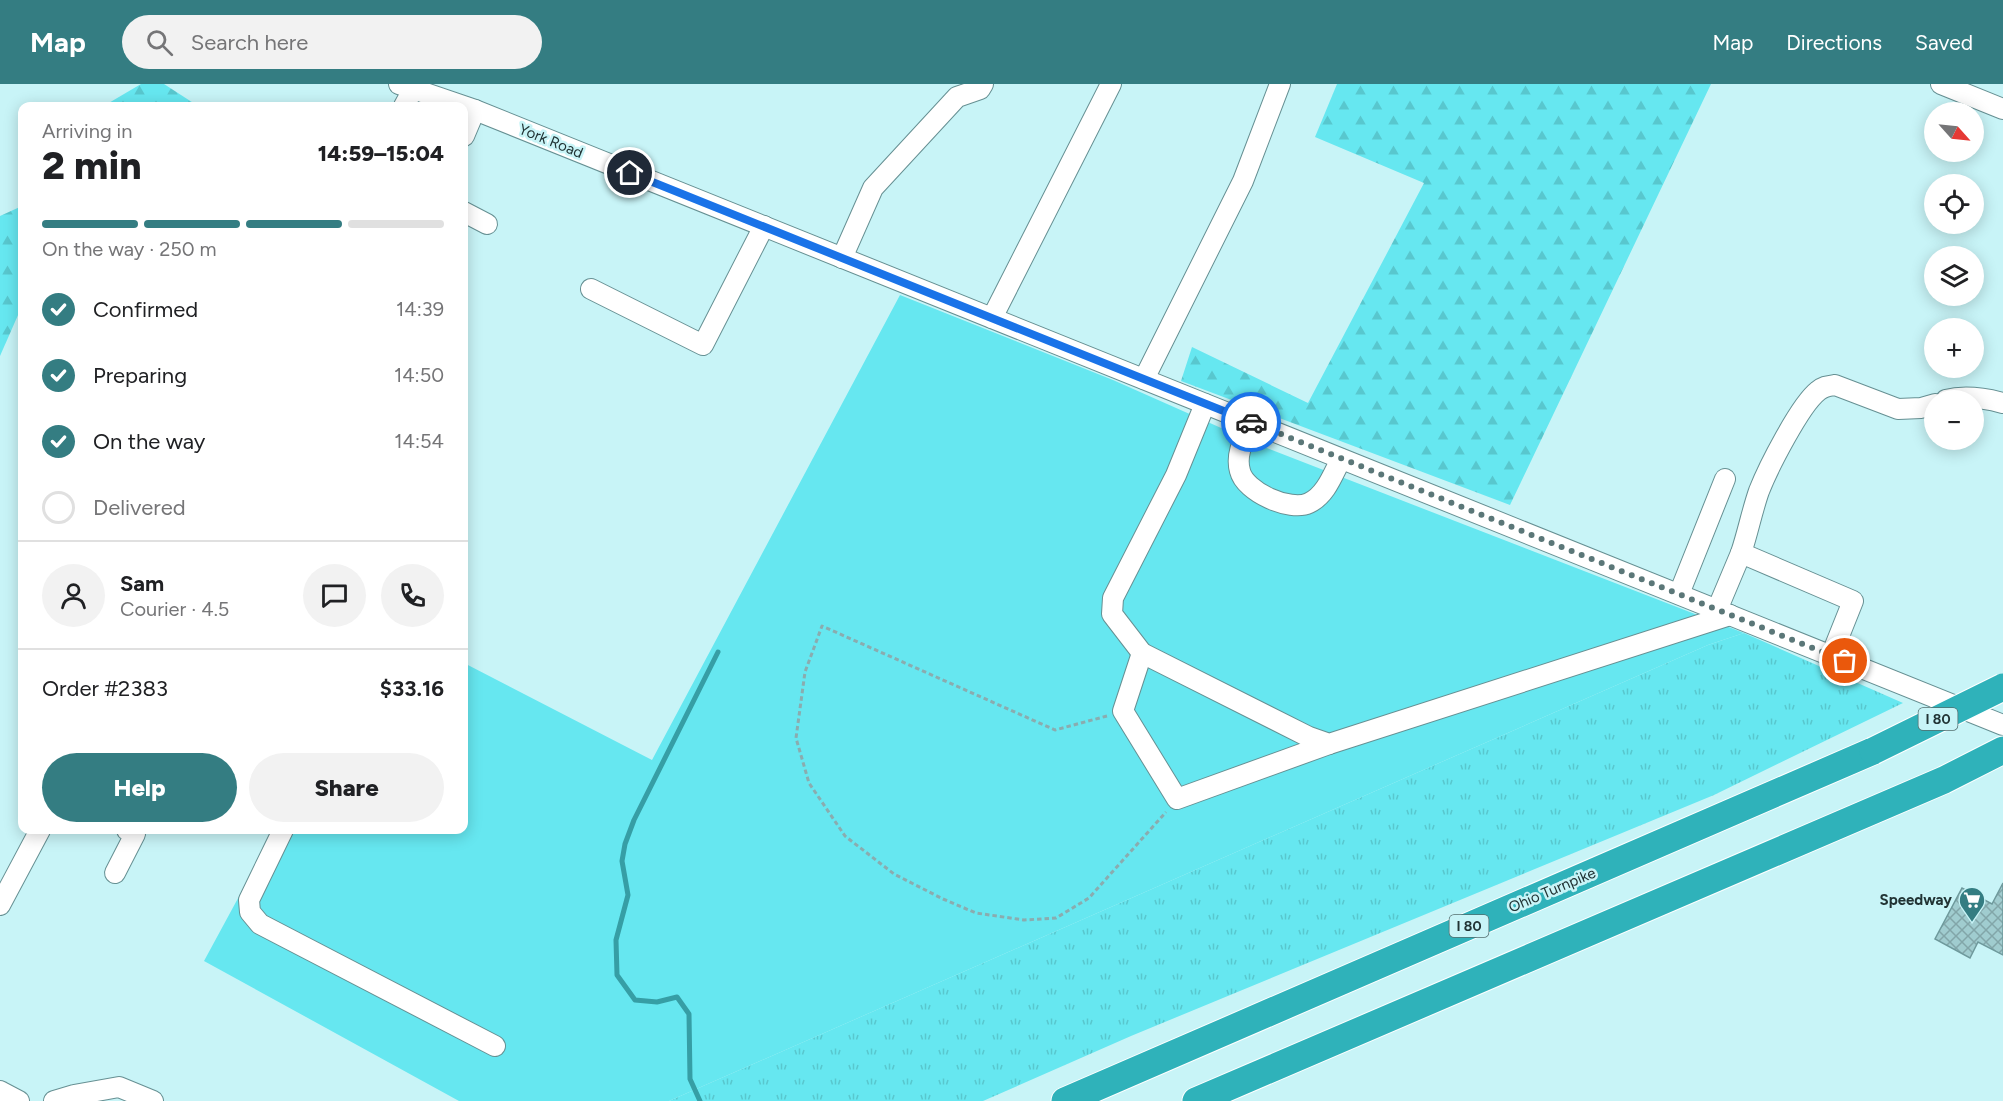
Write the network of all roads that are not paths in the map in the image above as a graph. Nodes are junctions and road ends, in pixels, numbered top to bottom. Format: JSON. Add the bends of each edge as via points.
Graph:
{"nodes":[{"id":1,"x":983,"y":84,"type":"edge"},
{"id":2,"x":1111,"y":84,"type":"edge"},
{"id":3,"x":1281,"y":84,"type":"edge"},
{"id":4,"x":1941,"y":84,"type":"edge"},
{"id":5,"x":410,"y":85,"type":"edge"},
{"id":6,"x":952,"y":91,"type":"edge"},
{"id":7,"x":405,"y":102,"type":"edge"},
{"id":8,"x":454,"y":102,"type":"edge"},
{"id":9,"x":468,"y":107,"type":"edge"},
{"id":10,"x":2003,"y":109,"type":"edge"},
{"id":11,"x":475,"y":110,"type":"junction"},
{"id":12,"x":468,"y":127,"type":"edge"},
{"id":13,"x":468,"y":214,"type":"edge"},
{"id":14,"x":487,"y":224,"type":"dead end"},
{"id":15,"x":764,"y":226,"type":"junction"},
{"id":16,"x":842,"y":258,"type":"junction"},
{"id":17,"x":591,"y":289,"type":"dead end"},
{"id":18,"x":992,"y":318,"type":"junction"},
{"id":19,"x":1144,"y":379,"type":"junction"},
{"id":20,"x":1984,"y":398,"type":"edge"},
{"id":21,"x":2003,"y":403,"type":"edge"},
{"id":22,"x":1205,"y":404,"type":"junction"},
{"id":23,"x":1924,"y":407,"type":"edge"},
{"id":24,"x":1252,"y":423,"type":"junction"},
{"id":25,"x":1341,"y":459,"type":"junction"},
{"id":26,"x":1725,"y":479,"type":"dead end"},
{"id":27,"x":1741,"y":553,"type":"junction"},
{"id":28,"x":1679,"y":594,"type":"junction"},
{"id":29,"x":1724,"y":612,"type":"junction"},
{"id":30,"x":1142,"y":653,"type":"junction"},
{"id":31,"x":1831,"y":656,"type":"junction"},
{"id":32,"x":2003,"y":687,"type":"edge"},
{"id":33,"x":2003,"y":725,"type":"edge"},
{"id":34,"x":1329,"y":744,"type":"junction"},
{"id":35,"x":2003,"y":750,"type":"edge"},
{"id":36,"x":38,"y":834,"type":"edge"},
{"id":37,"x":135,"y":834,"type":"edge"},
{"id":38,"x":281,"y":834,"type":"edge"},
{"id":39,"x":115,"y":873,"type":"dead end"},
{"id":40,"x":0,"y":905,"type":"edge"},
{"id":41,"x":495,"y":1046,"type":"dead end"},
{"id":42,"x":0,"y":1091,"type":"edge"},
{"id":43,"x":20,"y":1101,"type":"edge"},
{"id":44,"x":54,"y":1101,"type":"edge"},
{"id":45,"x":153,"y":1101,"type":"edge"},
{"id":46,"x":1065,"y":1101,"type":"edge"},
{"id":47,"x":1196,"y":1101,"type":"edge"}],
"edges":[{"from":1,"to":6,"type":"street","via":[[980,89]]},
{"from":2,"to":18,"type":"street"},
{"from":3,"to":19,"type":"street","via":[[1243,181]]},
{"from":4,"to":10,"type":"street"},
{"from":5,"to":7,"type":"street"},
{"from":5,"to":8,"type":"street","name":"York Road"},
{"from":6,"to":16,"type":"street","via":[[873,188]]},
{"from":9,"to":11,"type":"street","name":"York Road"},
{"from":11,"to":12,"type":"street"},
{"from":11,"to":15,"type":"street","name":"York Road"},
{"from":13,"to":14,"type":"street"},
{"from":15,"to":16,"type":"street","name":"York Road"},
{"from":15,"to":17,"type":"street","via":[[703,345]]},
{"from":16,"to":18,"type":"street","name":"York Road"},
{"from":18,"to":19,"type":"street","name":"York Road"},
{"from":19,"to":22,"type":"street","name":"York Road"},
{"from":20,"to":21,"type":"street"},
{"from":22,"to":24,"type":"street","name":"York Road"},
{"from":22,"to":30,"type":"street","via":[[1176,475],[1113,598],[1112,614]]},
{"from":23,"to":27,"type":"street","via":[[1898,409],[1835,385],[1816,392],[1772,462]]},
{"from":24,"to":25,"type":"street","name":"York Road"},
{"from":24,"to":25,"type":"street","via":[[1238,452],[1240,471],[1248,486],[1292,507],[1309,503],[1324,492]]},
{"from":25,"to":28,"type":"street","name":"York Road"},
{"from":26,"to":28,"type":"street"},
{"from":27,"to":29,"type":"street"},
{"from":27,"to":31,"type":"street","via":[[1853,601]]},
{"from":28,"to":29,"type":"street","name":"York Road"},
{"from":29,"to":31,"type":"street","name":"York Road"},
{"from":29,"to":34,"type":"street"},
{"from":30,"to":34,"type":"street"},
{"from":30,"to":34,"type":"street","via":[[1123,711],[1177,800]]},
{"from":31,"to":33,"type":"street","name":"York Road"},
{"from":32,"to":46,"type":"highway","name":"Ohio Turnpike","number":"I 80","bridge":true,"via":[[1873,751]]},
{"from":35,"to":47,"type":"highway","via":[[1944,780]]},
{"from":36,"to":40,"type":"street"},
{"from":37,"to":39,"type":"street"},
{"from":38,"to":41,"type":"street","via":[[249,900],[250,912],[260,924]]},
{"from":42,"to":43,"type":"street"},
{"from":44,"to":45,"type":"street","via":[[120,1087]]}]}
